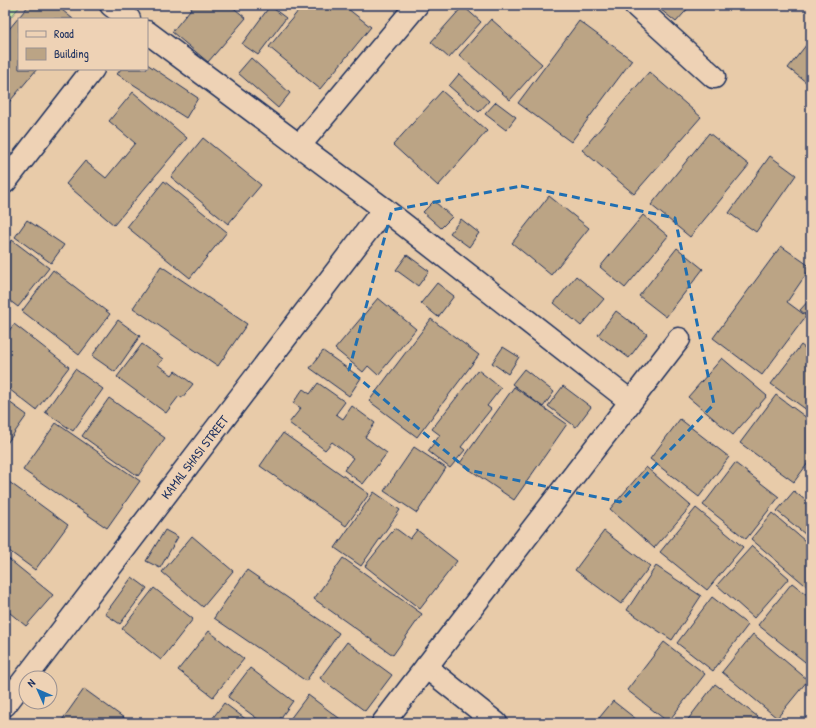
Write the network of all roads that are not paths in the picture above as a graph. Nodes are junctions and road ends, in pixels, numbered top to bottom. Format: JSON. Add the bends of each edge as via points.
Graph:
{"nodes":[{"id":1,"x":111,"y":5,"type":"edge"},
{"id":2,"x":417,"y":5,"type":"edge"},
{"id":3,"x":635,"y":5,"type":"edge"},
{"id":4,"x":129,"y":18,"type":"edge"},
{"id":5,"x":148,"y":33,"type":"edge"},
{"id":6,"x":91,"y":70,"type":"edge"},
{"id":7,"x":714,"y":77,"type":"dead end"},
{"id":8,"x":300,"y":145,"type":"junction"},
{"id":9,"x":5,"y":182,"type":"edge"},
{"id":10,"x":384,"y":208,"type":"junction"},
{"id":11,"x":679,"y":339,"type":"dead end"},
{"id":12,"x":630,"y":400,"type":"junction"},
{"id":13,"x":426,"y":667,"type":"junction"},
{"id":14,"x":5,"y":705,"type":"edge"},
{"id":15,"x":383,"y":723,"type":"edge"},
{"id":16,"x":496,"y":723,"type":"edge"}],
"edges":[{"from":1,"to":4,"type":"street"},
{"from":2,"to":8,"type":"street"},
{"from":3,"to":7,"type":"street"},
{"from":5,"to":8,"type":"street"},
{"from":6,"to":9,"type":"street"},
{"from":8,"to":10,"type":"street"},
{"from":10,"to":12,"type":"street"},
{"from":10,"to":14,"type":"street","name":"KAMAL SHASI STREET"},
{"from":11,"to":12,"type":"street"},
{"from":12,"to":13,"type":"street"},
{"from":13,"to":15,"type":"street"},
{"from":13,"to":16,"type":"street"}]}
